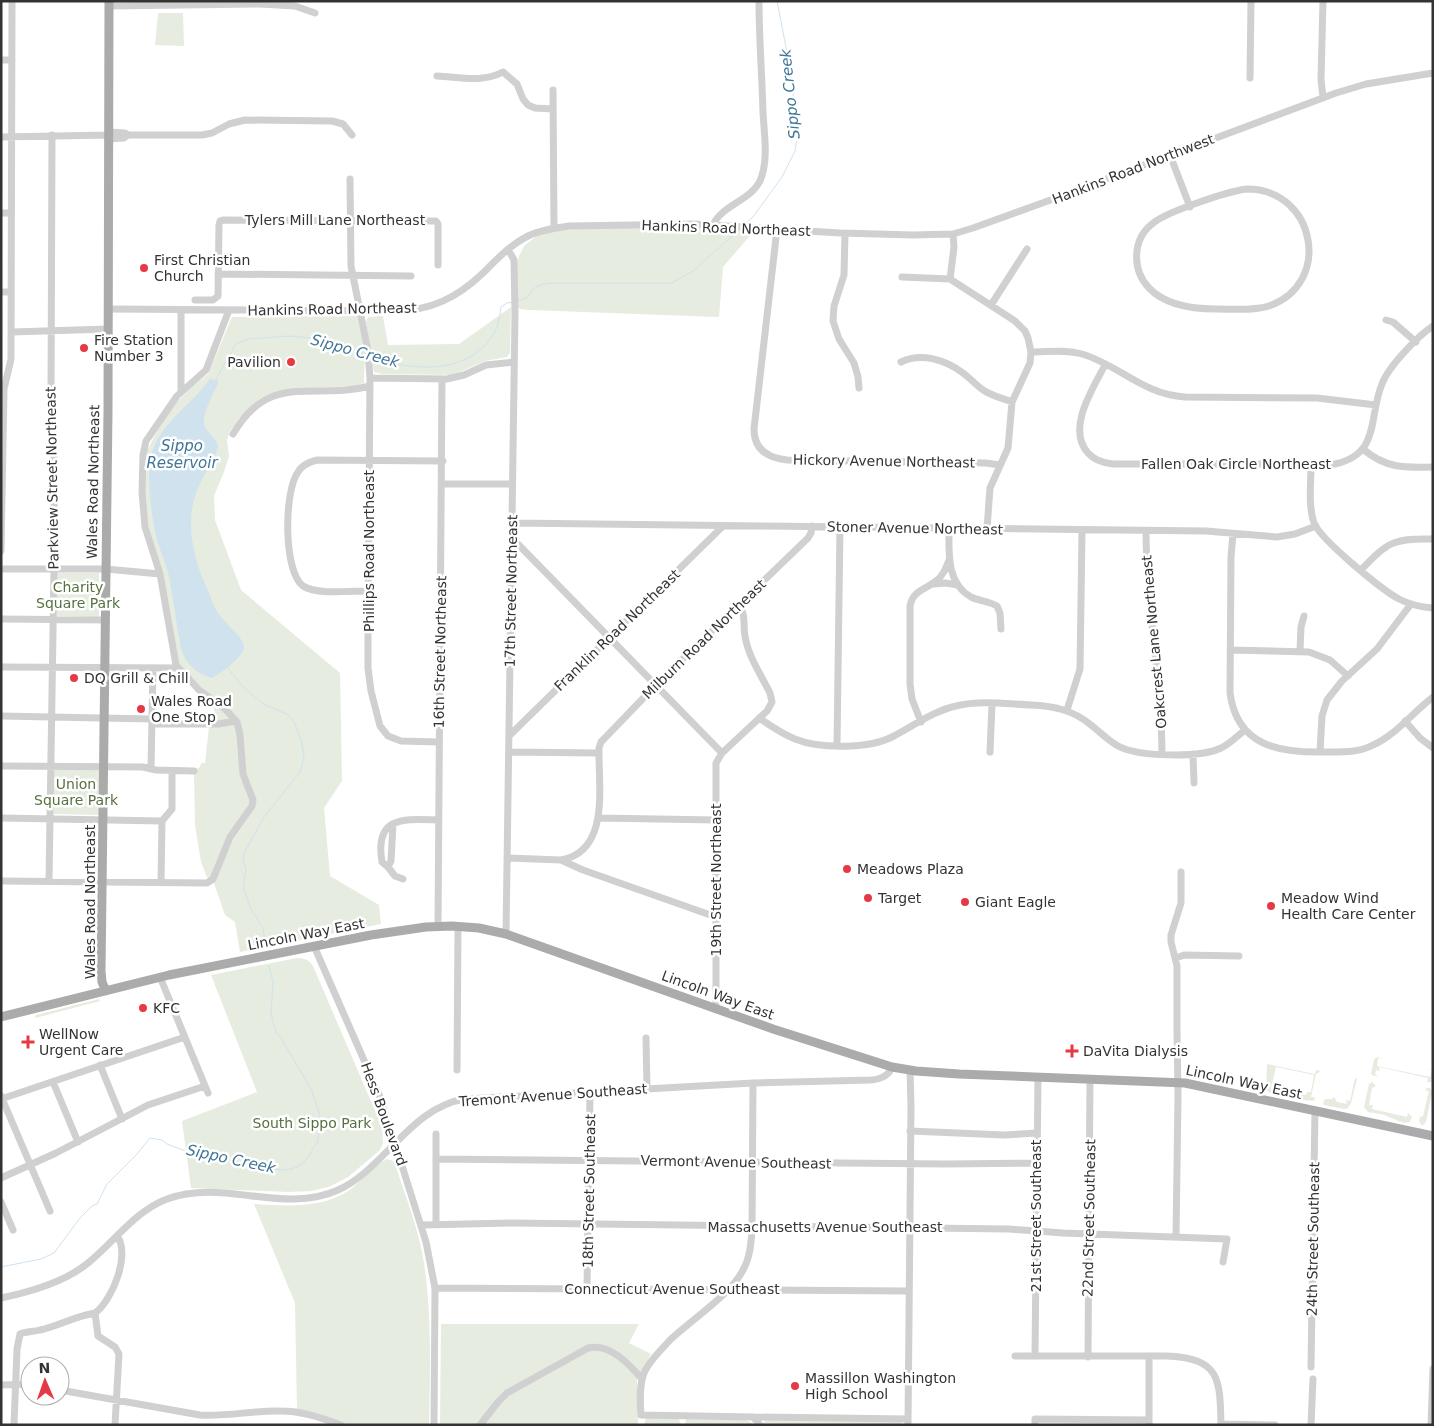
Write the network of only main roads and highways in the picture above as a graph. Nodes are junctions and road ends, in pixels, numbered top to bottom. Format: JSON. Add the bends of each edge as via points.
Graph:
{"nodes":[{"id":1,"x":109,"y":4,"type":"edge"},
{"id":2,"x":106,"y":991,"type":"junction"},
{"id":3,"x":1,"y":1018,"type":"edge"},
{"id":4,"x":1433,"y":1136,"type":"edge"}],
"edges":[{"from":1,"to":2,"type":"main road","name":"Wales Road Northeast","via":[[109,309],[101,971]]},
{"from":2,"to":3,"type":"main road","name":"Lincoln Way East"},
{"from":2,"to":4,"type":"main road","name":"Lincoln Way East","via":[[160,977],[406,930],[438,926],[479,928],[506,934],[804,1040],[892,1067],[960,1074],[1178,1082]]}]}
